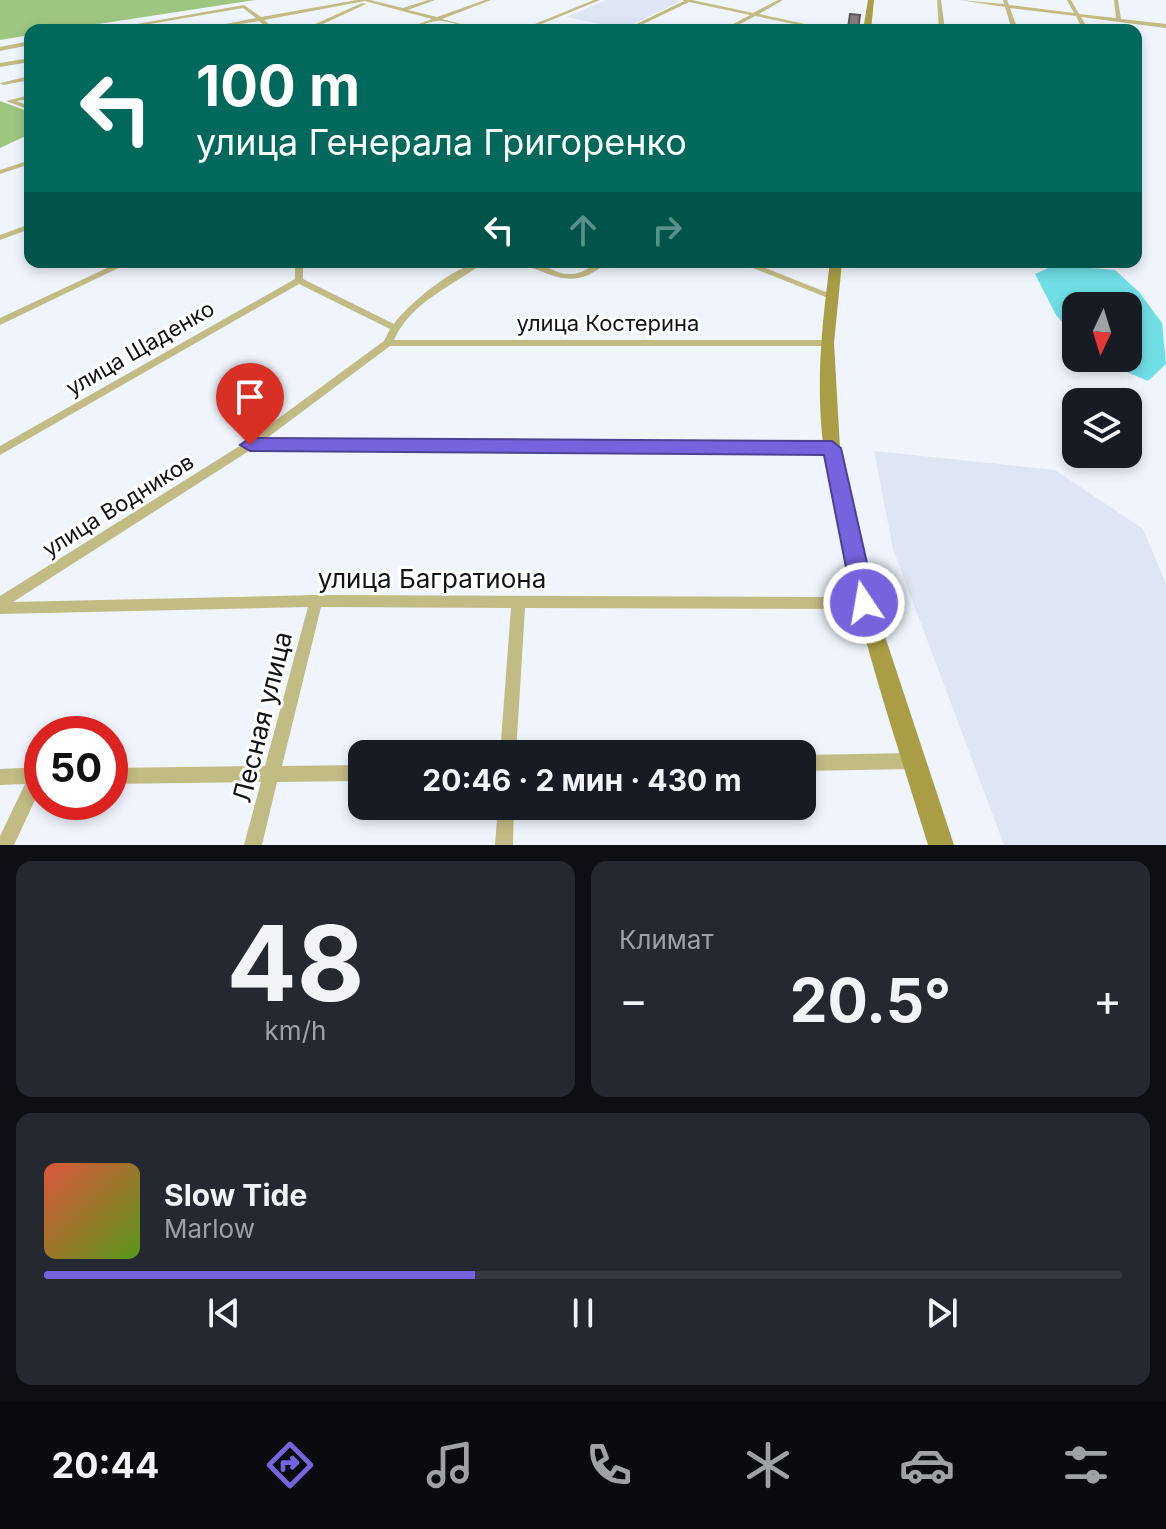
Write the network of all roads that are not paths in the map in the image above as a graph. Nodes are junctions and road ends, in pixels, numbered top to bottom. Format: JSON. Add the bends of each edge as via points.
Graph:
{"nodes":[{"id":1,"x":433,"y":0,"type":"edge"},
{"id":2,"x":489,"y":0,"type":"edge"},
{"id":3,"x":598,"y":0,"type":"edge"},
{"id":4,"x":688,"y":0,"type":"edge"},
{"id":5,"x":781,"y":0,"type":"edge"},
{"id":6,"x":871,"y":0,"type":"edge"},
{"id":7,"x":939,"y":0,"type":"edge"},
{"id":8,"x":961,"y":0,"type":"edge"},
{"id":9,"x":1069,"y":0,"type":"edge"},
{"id":10,"x":1116,"y":0,"type":"edge"},
{"id":11,"x":370,"y":1,"type":"edge"},
{"id":12,"x":1006,"y":3,"type":"edge"},
{"id":13,"x":402,"y":10,"type":"junction"},
{"id":14,"x":754,"y":14,"type":"junction"},
{"id":15,"x":1077,"y":15,"type":"junction"},
{"id":16,"x":258,"y":19,"type":"junction"},
{"id":17,"x":437,"y":19,"type":"junction"},
{"id":18,"x":1119,"y":20,"type":"junction"},
{"id":19,"x":140,"y":24,"type":"edge"},
{"id":20,"x":231,"y":24,"type":"edge"},
{"id":21,"x":265,"y":24,"type":"edge"},
{"id":22,"x":324,"y":24,"type":"edge"},
{"id":23,"x":423,"y":24,"type":"edge"},
{"id":24,"x":457,"y":24,"type":"edge"},
{"id":25,"x":538,"y":24,"type":"edge"},
{"id":26,"x":639,"y":24,"type":"edge"},
{"id":27,"x":736,"y":24,"type":"edge"},
{"id":28,"x":802,"y":24,"type":"edge"},
{"id":29,"x":868,"y":24,"type":"edge"},
{"id":30,"x":941,"y":24,"type":"edge"},
{"id":31,"x":1013,"y":24,"type":"edge"},
{"id":32,"x":1082,"y":24,"type":"edge"},
{"id":33,"x":1166,"y":26,"type":"edge"},
{"id":34,"x":24,"y":44,"type":"edge"},
{"id":35,"x":0,"y":49,"type":"edge"},
{"id":36,"x":24,"y":61,"type":"edge"},
{"id":37,"x":0,"y":65,"type":"edge"},
{"id":38,"x":24,"y":79,"type":"edge"},
{"id":39,"x":3,"y":83,"type":"dead end"},
{"id":40,"x":24,"y":98,"type":"edge"},
{"id":41,"x":24,"y":106,"type":"edge"},
{"id":42,"x":24,"y":164,"type":"edge"},
{"id":43,"x":0,"y":172,"type":"edge"},
{"id":44,"x":24,"y":228,"type":"edge"},
{"id":45,"x":0,"y":238,"type":"edge"},
{"id":46,"x":114,"y":268,"type":"edge"},
{"id":47,"x":299,"y":268,"type":"edge"},
{"id":48,"x":469,"y":268,"type":"edge"},
{"id":49,"x":542,"y":268,"type":"edge"},
{"id":50,"x":595,"y":268,"type":"edge"},
{"id":51,"x":758,"y":268,"type":"edge"},
{"id":52,"x":835,"y":268,"type":"edge"},
{"id":53,"x":299,"y":280,"type":"junction"},
{"id":54,"x":831,"y":296,"type":"junction"},
{"id":55,"x":0,"y":322,"type":"edge"},
{"id":56,"x":392,"y":327,"type":"junction"},
{"id":57,"x":388,"y":343,"type":"junction"},
{"id":58,"x":827,"y":343,"type":"junction"},
{"id":59,"x":250,"y":445,"type":"junction"},
{"id":60,"x":832,"y":448,"type":"junction"},
{"id":61,"x":0,"y":451,"type":"edge"},
{"id":62,"x":316,"y":601,"type":"junction"},
{"id":63,"x":518,"y":603,"type":"junction"},
{"id":64,"x":864,"y":603,"type":"junction"},
{"id":65,"x":0,"y":606,"type":"edge"},
{"id":66,"x":509,"y":740,"type":"edge"},
{"id":67,"x":912,"y":761,"type":"junction"},
{"id":68,"x":816,"y":763,"type":"edge"},
{"id":69,"x":348,"y":773,"type":"edge"},
{"id":70,"x":24,"y":776,"type":"edge"},
{"id":71,"x":128,"y":776,"type":"edge"},
{"id":72,"x":272,"y":776,"type":"junction"},
{"id":73,"x":0,"y":777,"type":"edge"},
{"id":74,"x":24,"y":807,"type":"edge"},
{"id":75,"x":505,"y":820,"type":"edge"},
{"id":76,"x":5,"y":845,"type":"edge"},
{"id":77,"x":253,"y":845,"type":"edge"},
{"id":78,"x":504,"y":845,"type":"edge"},
{"id":79,"x":941,"y":845,"type":"edge"}],
"edges":[{"from":1,"to":13,"type":"street"},
{"from":2,"to":17,"type":"street"},
{"from":3,"to":25,"type":"street"},
{"from":4,"to":14,"type":"street"},
{"from":4,"to":26,"type":"street"},
{"from":5,"to":14,"type":"street"},
{"from":6,"to":29,"type":"main road"},
{"from":7,"to":30,"type":"street"},
{"from":8,"to":12,"type":"street"},
{"from":9,"to":15,"type":"street"},
{"from":10,"to":18,"type":"street"},
{"from":11,"to":13,"type":"street"},
{"from":11,"to":16,"type":"street"},
{"from":11,"to":22,"type":"street"},
{"from":12,"to":15,"type":"street"},
{"from":12,"to":31,"type":"street"},
{"from":13,"to":17,"type":"street"},
{"from":14,"to":27,"type":"street"},
{"from":14,"to":28,"type":"street"},
{"from":15,"to":18,"type":"street"},
{"from":15,"to":32,"type":"street"},
{"from":16,"to":19,"type":"street","via":[[244,6]]},
{"from":16,"to":20,"type":"street"},
{"from":16,"to":21,"type":"street"},
{"from":17,"to":23,"type":"street"},
{"from":17,"to":24,"type":"street"},
{"from":18,"to":33,"type":"street"},
{"from":34,"to":35,"type":"street"},
{"from":36,"to":37,"type":"street"},
{"from":38,"to":39,"type":"street"},
{"from":40,"to":41,"type":"street","via":[[9,101]]},
{"from":42,"to":43,"type":"street"},
{"from":44,"to":45,"type":"street"},
{"from":46,"to":55,"type":"street"},
{"from":47,"to":53,"type":"street"},
{"from":48,"to":56,"type":"street"},
{"from":49,"to":50,"type":"street","via":[[571,278]]},
{"from":51,"to":54,"type":"street"},
{"from":52,"to":54,"type":"main road"},
{"from":53,"to":56,"type":"street"},
{"from":53,"to":61,"type":"street","name":"улица Щаденко"},
{"from":54,"to":58,"type":"main road"},
{"from":56,"to":57,"type":"street"},
{"from":57,"to":58,"type":"street","name":"улица Костерина"},
{"from":57,"to":59,"type":"street","name":"улица Водников"},
{"from":58,"to":60,"type":"main road"},
{"from":59,"to":60,"type":"street"},
{"from":59,"to":65,"type":"street","name":"улица Водников"},
{"from":60,"to":64,"type":"main road"},
{"from":62,"to":63,"type":"street","name":"улица Багратиона"},
{"from":62,"to":65,"type":"street","name":"улица Багратиона"},
{"from":62,"to":72,"type":"street","name":"Лесная улица"},
{"from":63,"to":64,"type":"street","name":"улица Багратиона"},
{"from":63,"to":66,"type":"street"},
{"from":64,"to":67,"type":"main road"},
{"from":67,"to":68,"type":"street"},
{"from":67,"to":79,"type":"main road"},
{"from":69,"to":72,"type":"street"},
{"from":70,"to":73,"type":"street"},
{"from":71,"to":72,"type":"street"},
{"from":72,"to":77,"type":"street","name":"Лесная улица"},
{"from":74,"to":76,"type":"street"},
{"from":75,"to":78,"type":"street"}]}
